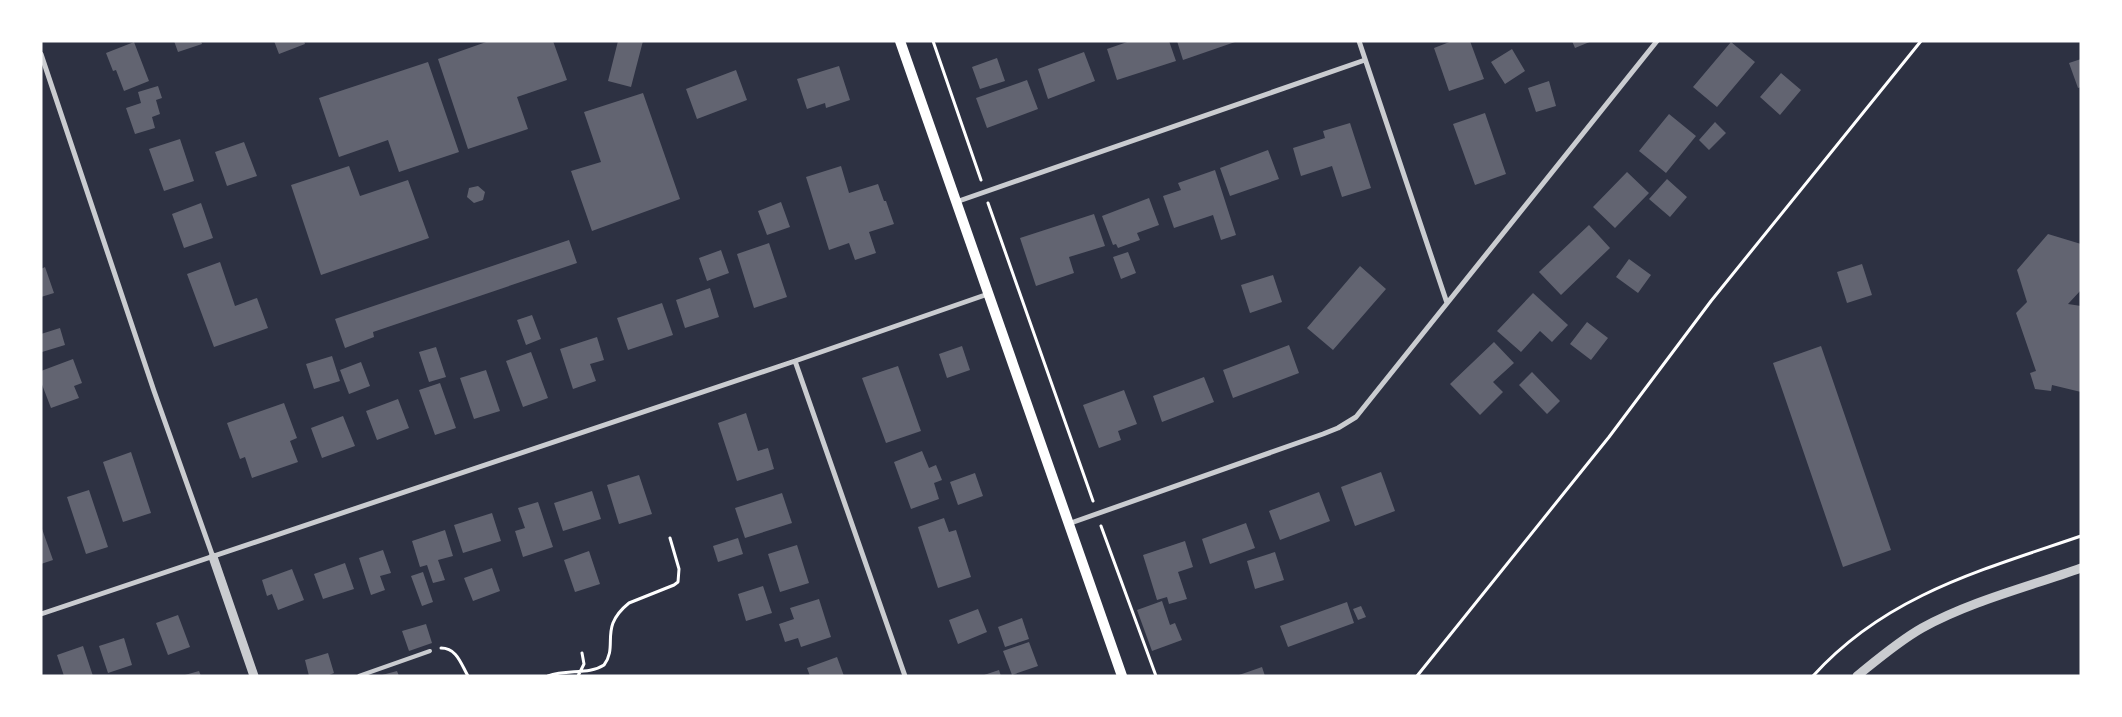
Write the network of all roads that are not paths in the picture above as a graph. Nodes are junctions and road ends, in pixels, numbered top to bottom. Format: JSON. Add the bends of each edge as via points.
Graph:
{"nodes":[{"id":1,"x":900,"y":41,"type":"edge"},
{"id":2,"x":1359,"y":41,"type":"edge"},
{"id":3,"x":1656,"y":41,"type":"edge"},
{"id":4,"x":41,"y":54,"type":"edge"},
{"id":5,"x":1365,"y":60,"type":"junction"},
{"id":6,"x":956,"y":202,"type":"junction"},
{"id":7,"x":988,"y":294,"type":"junction"},
{"id":8,"x":1447,"y":303,"type":"junction"},
{"id":9,"x":795,"y":361,"type":"junction"},
{"id":10,"x":1068,"y":524,"type":"junction"},
{"id":11,"x":213,"y":557,"type":"junction"},
{"id":12,"x":2081,"y":568,"type":"edge"},
{"id":13,"x":41,"y":614,"type":"edge"},
{"id":14,"x":430,"y":651,"type":"road end"},
{"id":15,"x":254,"y":676,"type":"edge"},
{"id":16,"x":359,"y":676,"type":"edge"},
{"id":17,"x":904,"y":676,"type":"edge"},
{"id":18,"x":1122,"y":676,"type":"edge"},
{"id":19,"x":1857,"y":676,"type":"edge"}],
"edges":[{"from":1,"to":6,"type":"main road"},
{"from":2,"to":5,"type":"street"},
{"from":3,"to":8,"type":"street"},
{"from":4,"to":11,"type":"street"},
{"from":5,"to":6,"type":"street"},
{"from":5,"to":8,"type":"street"},
{"from":6,"to":7,"type":"main road"},
{"from":7,"to":9,"type":"street"},
{"from":7,"to":10,"type":"main road"},
{"from":8,"to":10,"type":"street","via":[[1356,417],[1338,428]]},
{"from":9,"to":11,"type":"street"},
{"from":9,"to":17,"type":"street"},
{"from":10,"to":18,"type":"main road"},
{"from":11,"to":13,"type":"street"},
{"from":11,"to":15,"type":"street"},
{"from":12,"to":19,"type":"street","via":[[1960,610],[1899,643]]},
{"from":14,"to":16,"type":"lane"}]}
